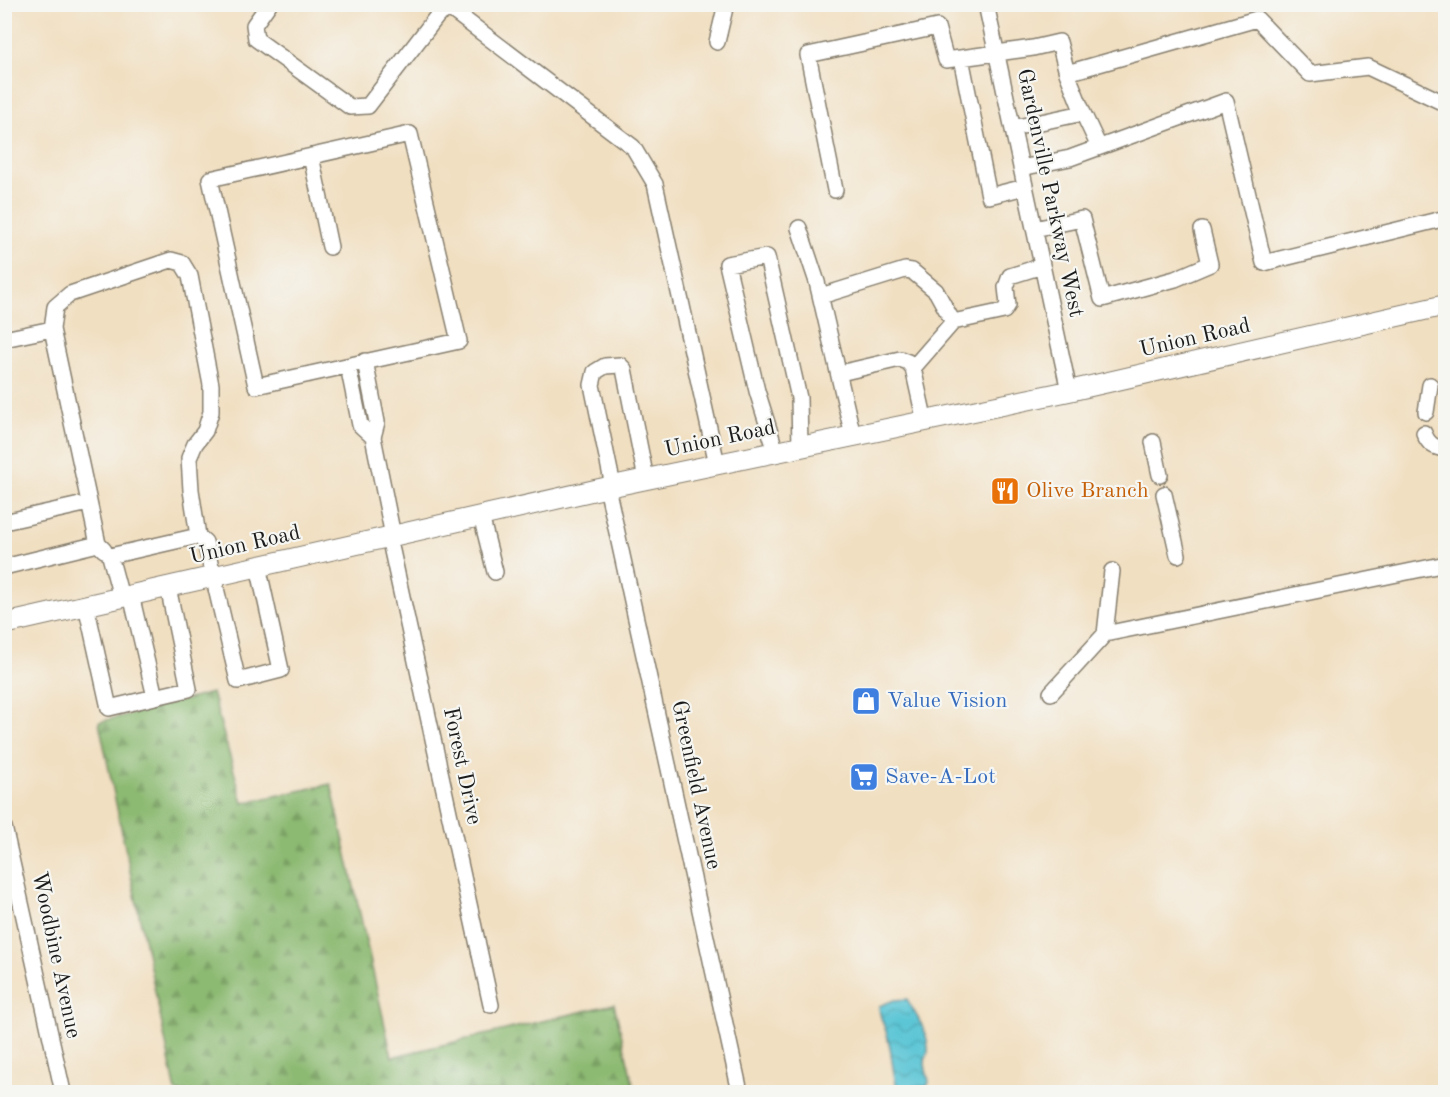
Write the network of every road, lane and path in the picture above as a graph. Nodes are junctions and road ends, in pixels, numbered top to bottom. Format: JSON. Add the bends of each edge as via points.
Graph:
{"nodes":[{"id":1,"x":269,"y":4,"type":"edge"},
{"id":2,"x":726,"y":4,"type":"edge"},
{"id":3,"x":986,"y":4,"type":"edge"},
{"id":4,"x":447,"y":6,"type":"edge"},
{"id":5,"x":717,"y":42,"type":"dead end"},
{"id":6,"x":996,"y":53,"type":"junction"},
{"id":7,"x":961,"y":58,"type":"junction"},
{"id":8,"x":1066,"y":73,"type":"junction"},
{"id":9,"x":1446,"y":104,"type":"edge"},
{"id":10,"x":1083,"y":113,"type":"junction"},
{"id":11,"x":1012,"y":128,"type":"junction"},
{"id":12,"x":1099,"y":147,"type":"junction"},
{"id":13,"x":311,"y":156,"type":"junction"},
{"id":14,"x":1021,"y":168,"type":"junction"},
{"id":15,"x":1025,"y":187,"type":"junction"},
{"id":16,"x":835,"y":190,"type":"dead end"},
{"id":17,"x":1446,"y":218,"type":"edge"},
{"id":18,"x":799,"y":228,"type":"dead end"},
{"id":19,"x":1034,"y":229,"type":"junction"},
{"id":20,"x":1202,"y":230,"type":"dead end"},
{"id":21,"x":330,"y":247,"type":"dead end"},
{"id":22,"x":1042,"y":266,"type":"junction"},
{"id":23,"x":821,"y":296,"type":"junction"},
{"id":24,"x":1446,"y":305,"type":"edge"},
{"id":25,"x":953,"y":322,"type":"junction"},
{"id":26,"x":52,"y":328,"type":"junction"},
{"id":27,"x":4,"y":339,"type":"edge"},
{"id":28,"x":365,"y":361,"type":"junction"},
{"id":29,"x":348,"y":366,"type":"junction"},
{"id":30,"x":913,"y":368,"type":"junction"},
{"id":31,"x":840,"y":373,"type":"junction"},
{"id":32,"x":1430,"y":385,"type":"dead end"},
{"id":33,"x":1069,"y":392,"type":"junction"},
{"id":34,"x":1426,"y":412,"type":"dead end"},
{"id":35,"x":925,"y":422,"type":"junction"},
{"id":36,"x":1424,"y":433,"type":"dead end"},
{"id":37,"x":853,"y":436,"type":"junction"},
{"id":38,"x":373,"y":437,"type":"junction"},
{"id":39,"x":1153,"y":442,"type":"dead end"},
{"id":40,"x":800,"y":447,"type":"junction"},
{"id":41,"x":1446,"y":449,"type":"edge"},
{"id":42,"x":776,"y":452,"type":"junction"},
{"id":43,"x":717,"y":464,"type":"junction"},
{"id":44,"x":1160,"y":475,"type":"dead end"},
{"id":45,"x":646,"y":479,"type":"junction"},
{"id":46,"x":610,"y":487,"type":"junction"},
{"id":47,"x":1164,"y":494,"type":"dead end"},
{"id":48,"x":90,"y":503,"type":"junction"},
{"id":49,"x":481,"y":516,"type":"junction"},
{"id":50,"x":4,"y":522,"type":"edge"},
{"id":51,"x":198,"y":536,"type":"junction"},
{"id":52,"x":391,"y":536,"type":"junction"},
{"id":53,"x":98,"y":544,"type":"junction"},
{"id":54,"x":1178,"y":555,"type":"dead end"},
{"id":55,"x":110,"y":556,"type":"junction"},
{"id":56,"x":1446,"y":564,"type":"edge"},
{"id":57,"x":258,"y":566,"type":"junction"},
{"id":58,"x":4,"y":567,"type":"edge"},
{"id":59,"x":1112,"y":571,"type":"dead end"},
{"id":60,"x":495,"y":572,"type":"dead end"},
{"id":61,"x":213,"y":576,"type":"junction"},
{"id":62,"x":168,"y":586,"type":"junction"},
{"id":63,"x":126,"y":596,"type":"junction"},
{"id":64,"x":86,"y":605,"type":"junction"},
{"id":65,"x":4,"y":624,"type":"edge"},
{"id":66,"x":1105,"y":634,"type":"junction"},
{"id":67,"x":1052,"y":693,"type":"dead end"},
{"id":68,"x":155,"y":697,"type":"junction"},
{"id":69,"x":4,"y":827,"type":"edge"},
{"id":70,"x":491,"y":1005,"type":"dead end"},
{"id":71,"x":63,"y":1092,"type":"edge"},
{"id":72,"x":740,"y":1092,"type":"edge"}],
"edges":[{"from":1,"to":4,"type":"street","via":[[254,25],[256,39],[350,107],[368,106]]},
{"from":2,"to":5,"type":"street"},
{"from":3,"to":6,"type":"street","name":"Gardenville Parkway West"},
{"from":4,"to":43,"type":"street","via":[[633,147],[655,184]]},
{"from":6,"to":7,"type":"street"},
{"from":6,"to":8,"type":"street","via":[[1059,42]]},
{"from":6,"to":11,"type":"street","name":"Gardenville Parkway West"},
{"from":7,"to":15,"type":"street","via":[[989,196]]},
{"from":7,"to":16,"type":"street","via":[[946,60],[936,27],[808,55]]},
{"from":8,"to":9,"type":"street","via":[[1257,19],[1310,74],[1368,68]]},
{"from":8,"to":10,"type":"street"},
{"from":10,"to":11,"type":"street"},
{"from":10,"to":12,"type":"street"},
{"from":11,"to":14,"type":"street","name":"Gardenville Parkway West"},
{"from":12,"to":14,"type":"street","via":[[1070,158]]},
{"from":12,"to":17,"type":"street","via":[[1226,101],[1264,262]]},
{"from":13,"to":21,"type":"street"},
{"from":13,"to":28,"type":"street","via":[[410,134],[459,341]]},
{"from":13,"to":29,"type":"street","via":[[210,179],[256,386]]},
{"from":14,"to":15,"type":"street","name":"Gardenville Parkway West"},
{"from":15,"to":19,"type":"street","name":"Gardenville Parkway West"},
{"from":18,"to":23,"type":"street"},
{"from":19,"to":20,"type":"street","via":[[1082,219],[1102,299],[1175,279],[1210,264]]},
{"from":19,"to":22,"type":"street","name":"Gardenville Parkway West"},
{"from":22,"to":25,"type":"street","via":[[1010,276],[1004,311]]},
{"from":22,"to":33,"type":"street","name":"Gardenville Parkway West"},
{"from":23,"to":25,"type":"street","via":[[905,270],[936,291]]},
{"from":23,"to":31,"type":"street"},
{"from":24,"to":33,"type":"main road","name":"Union Road"},
{"from":25,"to":30,"type":"street"},
{"from":26,"to":27,"type":"street"},
{"from":26,"to":48,"type":"street"},
{"from":26,"to":51,"type":"street","via":[[56,307],[70,294],[171,260],[182,263],[190,276],[211,385],[212,412],[189,458]]},
{"from":28,"to":29,"type":"street"},
{"from":28,"to":38,"type":"street","via":[[377,422]]},
{"from":29,"to":38,"type":"street","via":[[360,425]]},
{"from":30,"to":31,"type":"street","via":[[900,359]]},
{"from":30,"to":35,"type":"street"},
{"from":31,"to":37,"type":"street"},
{"from":32,"to":34,"type":"street"},
{"from":33,"to":35,"type":"main road","name":"Union Road"},
{"from":35,"to":37,"type":"main road","name":"Union Road"},
{"from":36,"to":41,"type":"street","via":[[1431,445]]},
{"from":37,"to":40,"type":"main road","name":"Union Road"},
{"from":38,"to":52,"type":"street","name":"Forest Drive"},
{"from":39,"to":44,"type":"street"},
{"from":40,"to":42,"type":"main road","name":"Union Road"},
{"from":40,"to":42,"type":"street","via":[[799,398],[767,257],[728,264],[757,391]]},
{"from":42,"to":43,"type":"main road","name":"Union Road"},
{"from":43,"to":45,"type":"main road","name":"Union Road"},
{"from":45,"to":46,"type":"main road","name":"Union Road"},
{"from":45,"to":46,"type":"street","name":"Greenfield Avenue","via":[[624,369],[620,365],[605,366],[595,372],[592,386]]},
{"from":46,"to":49,"type":"main road","name":"Union Road"},
{"from":46,"to":72,"type":"street","name":"Greenfield Avenue"},
{"from":47,"to":54,"type":"street"},
{"from":48,"to":50,"type":"street"},
{"from":48,"to":53,"type":"street"},
{"from":49,"to":52,"type":"main road","name":"Union Road"},
{"from":49,"to":60,"type":"street"},
{"from":51,"to":55,"type":"street"},
{"from":51,"to":61,"type":"street","via":[[205,542]]},
{"from":52,"to":57,"type":"main road","name":"Union Road"},
{"from":52,"to":70,"type":"street","name":"Forest Drive"},
{"from":53,"to":55,"type":"street"},
{"from":53,"to":58,"type":"street"},
{"from":55,"to":63,"type":"street"},
{"from":56,"to":66,"type":"street"},
{"from":57,"to":61,"type":"main road","name":"Union Road"},
{"from":57,"to":61,"type":"street","via":[[281,670],[238,681]]},
{"from":59,"to":66,"type":"street"},
{"from":61,"to":62,"type":"main road","name":"Union Road"},
{"from":62,"to":63,"type":"main road","name":"Union Road"},
{"from":62,"to":68,"type":"street","via":[[189,689]]},
{"from":63,"to":64,"type":"main road","name":"Union Road"},
{"from":63,"to":68,"type":"street"},
{"from":64,"to":65,"type":"main road","name":"Union Road"},
{"from":64,"to":68,"type":"street","via":[[109,708]]},
{"from":66,"to":67,"type":"street"},
{"from":69,"to":71,"type":"street","name":"Woodbine Avenue"}]}
